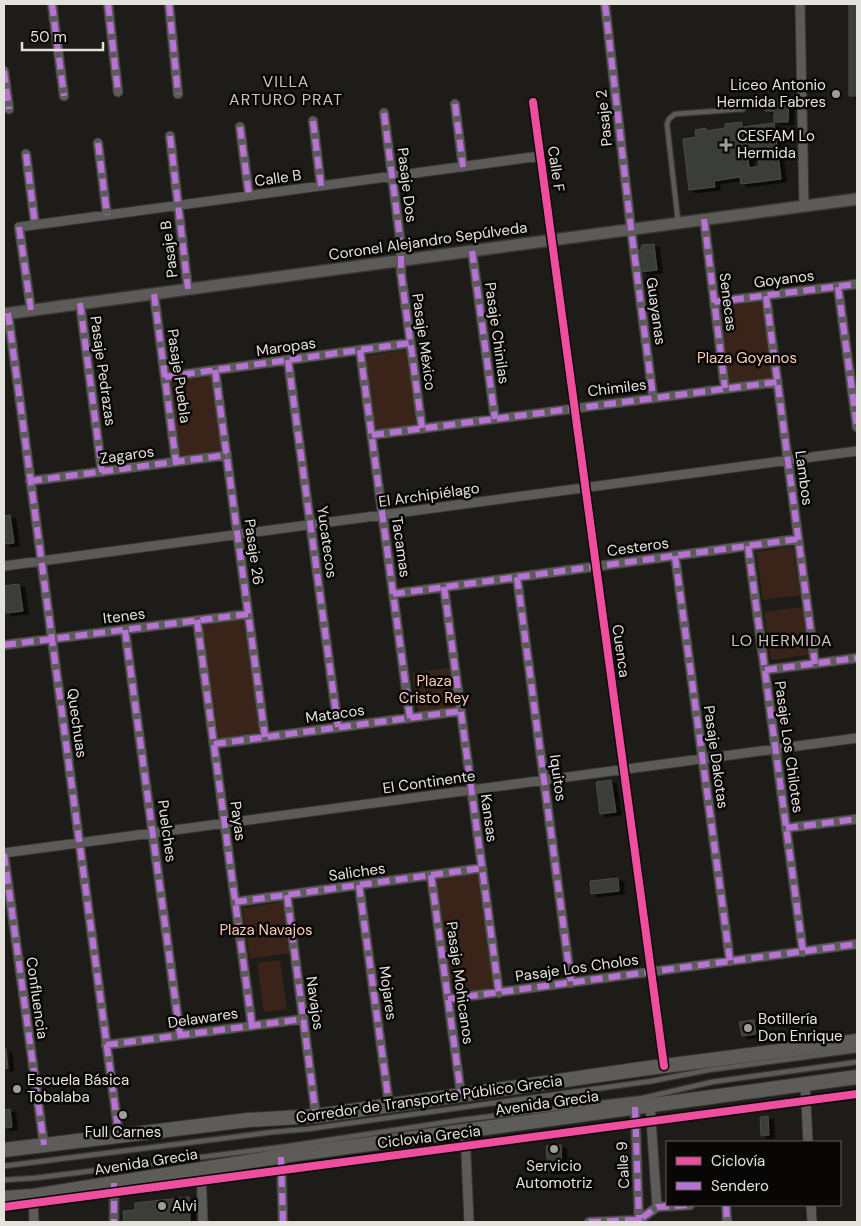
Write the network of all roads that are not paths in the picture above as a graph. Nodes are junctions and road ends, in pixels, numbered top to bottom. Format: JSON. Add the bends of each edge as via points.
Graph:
{"nodes":[{"id":1,"x":52,"y":4,"type":"edge"},
{"id":2,"x":108,"y":4,"type":"edge"},
{"id":3,"x":168,"y":4,"type":"edge"},
{"id":4,"x":606,"y":4,"type":"edge"},
{"id":5,"x":800,"y":4,"type":"edge"},
{"id":6,"x":4,"y":71,"type":"edge"},
{"id":7,"x":118,"y":92,"type":"dead end"},
{"id":8,"x":178,"y":94,"type":"dead end"},
{"id":9,"x":64,"y":96,"type":"dead end"},
{"id":10,"x":533,"y":102,"type":"dead end"},
{"id":11,"x":455,"y":104,"type":"dead end"},
{"id":12,"x":9,"y":109,"type":"dead end"},
{"id":13,"x":743,"y":109,"type":"dead end"},
{"id":14,"x":384,"y":113,"type":"dead end"},
{"id":15,"x":313,"y":121,"type":"dead end"},
{"id":16,"x":240,"y":127,"type":"dead end"},
{"id":17,"x":170,"y":136,"type":"dead end"},
{"id":18,"x":98,"y":143,"type":"dead end"},
{"id":19,"x":26,"y":154,"type":"dead end"},
{"id":20,"x":540,"y":156,"type":"junction"},
{"id":21,"x":463,"y":167,"type":"junction"},
{"id":22,"x":392,"y":176,"type":"junction"},
{"id":23,"x":321,"y":186,"type":"junction"},
{"id":24,"x":249,"y":195,"type":"junction"},
{"id":25,"x":857,"y":199,"type":"edge"},
{"id":26,"x":178,"y":205,"type":"junction"},
{"id":27,"x":804,"y":206,"type":"junction"},
{"id":28,"x":107,"y":215,"type":"junction"},
{"id":29,"x":704,"y":219,"type":"junction"},
{"id":30,"x":678,"y":223,"type":"junction"},
{"id":31,"x":35,"y":224,"type":"junction"},
{"id":32,"x":631,"y":229,"type":"junction"},
{"id":33,"x":552,"y":240,"type":"junction"},
{"id":34,"x":472,"y":251,"type":"junction"},
{"id":35,"x":401,"y":260,"type":"junction"},
{"id":36,"x":857,"y":284,"type":"edge"},
{"id":37,"x":838,"y":286,"type":"junction"},
{"id":38,"x":188,"y":289,"type":"junction"},
{"id":39,"x":154,"y":294,"type":"junction"},
{"id":40,"x":766,"y":296,"type":"junction"},
{"id":41,"x":714,"y":302,"type":"junction"},
{"id":42,"x":80,"y":304,"type":"junction"},
{"id":43,"x":31,"y":310,"type":"junction"},
{"id":44,"x":5,"y":312,"type":"edge"},
{"id":45,"x":410,"y":344,"type":"junction"},
{"id":46,"x":360,"y":350,"type":"junction"},
{"id":47,"x":288,"y":360,"type":"junction"},
{"id":48,"x":215,"y":370,"type":"junction"},
{"id":49,"x":165,"y":377,"type":"junction"},
{"id":50,"x":777,"y":382,"type":"junction"},
{"id":51,"x":725,"y":388,"type":"junction"},
{"id":52,"x":653,"y":397,"type":"junction"},
{"id":53,"x":574,"y":408,"type":"junction"},
{"id":54,"x":495,"y":419,"type":"junction"},
{"id":55,"x":857,"y":427,"type":"edge"},
{"id":56,"x":422,"y":428,"type":"junction"},
{"id":57,"x":372,"y":435,"type":"junction"},
{"id":58,"x":857,"y":451,"type":"edge"},
{"id":59,"x":227,"y":455,"type":"junction"},
{"id":60,"x":788,"y":461,"type":"junction"},
{"id":61,"x":176,"y":462,"type":"junction"},
{"id":62,"x":102,"y":472,"type":"junction"},
{"id":63,"x":30,"y":481,"type":"junction"},
{"id":64,"x":585,"y":488,"type":"junction"},
{"id":65,"x":382,"y":515,"type":"junction"},
{"id":66,"x":310,"y":525,"type":"junction"},
{"id":67,"x":238,"y":535,"type":"junction"},
{"id":68,"x":798,"y":539,"type":"junction"},
{"id":69,"x":748,"y":546,"type":"junction"},
{"id":70,"x":675,"y":556,"type":"junction"},
{"id":71,"x":41,"y":561,"type":"junction"},
{"id":72,"x":4,"y":566,"type":"edge"},
{"id":73,"x":596,"y":567,"type":"junction"},
{"id":74,"x":517,"y":577,"type":"junction"},
{"id":75,"x":444,"y":587,"type":"junction"},
{"id":76,"x":393,"y":594,"type":"junction"},
{"id":77,"x":248,"y":614,"type":"junction"},
{"id":78,"x":197,"y":620,"type":"junction"},
{"id":79,"x":125,"y":630,"type":"junction"},
{"id":80,"x":52,"y":639,"type":"junction"},
{"id":81,"x":4,"y":645,"type":"edge"},
{"id":82,"x":857,"y":658,"type":"edge"},
{"id":83,"x":815,"y":664,"type":"junction"},
{"id":84,"x":765,"y":670,"type":"junction"},
{"id":85,"x":461,"y":711,"type":"junction"},
{"id":86,"x":410,"y":718,"type":"junction"},
{"id":87,"x":338,"y":727,"type":"junction"},
{"id":88,"x":265,"y":737,"type":"junction"},
{"id":89,"x":857,"y":738,"type":"edge"},
{"id":90,"x":214,"y":744,"type":"junction"},
{"id":91,"x":776,"y":749,"type":"junction"},
{"id":92,"x":703,"y":758,"type":"junction"},
{"id":93,"x":623,"y":769,"type":"junction"},
{"id":94,"x":544,"y":780,"type":"junction"},
{"id":95,"x":472,"y":790,"type":"junction"},
{"id":96,"x":857,"y":819,"type":"edge"},
{"id":97,"x":224,"y":823,"type":"junction"},
{"id":98,"x":786,"y":828,"type":"junction"},
{"id":99,"x":153,"y":833,"type":"junction"},
{"id":100,"x":79,"y":843,"type":"junction"},
{"id":101,"x":4,"y":854,"type":"edge"},
{"id":102,"x":482,"y":868,"type":"junction"},
{"id":103,"x":431,"y":875,"type":"junction"},
{"id":104,"x":359,"y":885,"type":"junction"},
{"id":105,"x":287,"y":895,"type":"junction"},
{"id":106,"x":235,"y":902,"type":"junction"},
{"id":107,"x":857,"y":944,"type":"edge"},
{"id":108,"x":803,"y":952,"type":"junction"},
{"id":109,"x":730,"y":961,"type":"junction"},
{"id":110,"x":651,"y":972,"type":"junction"},
{"id":111,"x":571,"y":983,"type":"junction"},
{"id":112,"x":499,"y":993,"type":"junction"},
{"id":113,"x":448,"y":1000,"type":"junction"},
{"id":114,"x":303,"y":1019,"type":"junction"},
{"id":115,"x":252,"y":1026,"type":"junction"},
{"id":116,"x":180,"y":1035,"type":"junction"},
{"id":117,"x":857,"y":1041,"type":"edge"},
{"id":118,"x":106,"y":1045,"type":"junction"},
{"id":119,"x":857,"y":1050,"type":"edge"},
{"id":120,"x":857,"y":1062,"type":"edge"},
{"id":121,"x":664,"y":1066,"type":"junction"},
{"id":122,"x":857,"y":1077,"type":"edge"},
{"id":123,"x":806,"y":1084,"type":"junction"},
{"id":124,"x":461,"y":1094,"type":"junction"},
{"id":125,"x":389,"y":1104,"type":"junction"},
{"id":126,"x":650,"y":1105,"type":"junction"},
{"id":127,"x":635,"y":1107,"type":"junction"},
{"id":128,"x":316,"y":1116,"type":"junction"},
{"id":129,"x":462,"y":1135,"type":"junction"},
{"id":130,"x":119,"y":1136,"type":"junction"},
{"id":131,"x":446,"y":1140,"type":"dead end"},
{"id":132,"x":436,"y":1141,"type":"dead end"},
{"id":133,"x":808,"y":1141,"type":"edge"},
{"id":134,"x":44,"y":1145,"type":"junction"},
{"id":135,"x":4,"y":1150,"type":"edge"},
{"id":136,"x":285,"y":1160,"type":"junction"},
{"id":137,"x":4,"y":1166,"type":"edge"},
{"id":138,"x":204,"y":1169,"type":"junction"},
{"id":139,"x":4,"y":1180,"type":"edge"},
{"id":140,"x":114,"y":1183,"type":"junction"},
{"id":141,"x":33,"y":1196,"type":"junction"},
{"id":142,"x":4,"y":1198,"type":"edge"},
{"id":143,"x":674,"y":1206,"type":"edge"},
{"id":144,"x":726,"y":1206,"type":"edge"},
{"id":145,"x":811,"y":1206,"type":"edge"},
{"id":146,"x":657,"y":1207,"type":"junction"},
{"id":147,"x":639,"y":1221,"type":"edge"},
{"id":148,"x":34,"y":1222,"type":"edge"},
{"id":149,"x":114,"y":1222,"type":"edge"},
{"id":150,"x":203,"y":1222,"type":"edge"},
{"id":151,"x":283,"y":1222,"type":"edge"},
{"id":152,"x":469,"y":1222,"type":"edge"},
{"id":153,"x":589,"y":1222,"type":"edge"},
{"id":154,"x":727,"y":1222,"type":"edge"},
{"id":155,"x":812,"y":1222,"type":"edge"}],
"edges":[{"from":1,"to":9,"type":"street"},
{"from":2,"to":7,"type":"street"},
{"from":3,"to":8,"type":"street"},
{"from":4,"to":32,"type":"street","name":"Pasaje 2"},
{"from":5,"to":27,"type":"street"},
{"from":6,"to":12,"type":"street"},
{"from":10,"to":20,"type":"street","name":"Calle F"},
{"from":11,"to":21,"type":"street"},
{"from":13,"to":30,"type":"lane","via":[[675,114],[669,119]]},
{"from":14,"to":22,"type":"street","name":"Pasaje Dos"},
{"from":15,"to":23,"type":"street"},
{"from":16,"to":24,"type":"street"},
{"from":17,"to":26,"type":"street","name":"Pasaje B"},
{"from":18,"to":28,"type":"street"},
{"from":19,"to":31,"type":"street"},
{"from":20,"to":21,"type":"street","name":"Calle B"},
{"from":20,"to":33,"type":"street","name":"Calle F"},
{"from":21,"to":22,"type":"street","name":"Calle B"},
{"from":22,"to":23,"type":"street","name":"Calle B"},
{"from":22,"to":35,"type":"street","name":"Pasaje Dos"},
{"from":23,"to":24,"type":"street","name":"Calle B"},
{"from":24,"to":26,"type":"street","name":"Calle B"},
{"from":25,"to":27,"type":"street","name":"Coronel Alejandro Sepúlveda"},
{"from":26,"to":28,"type":"street","name":"Calle B"},
{"from":26,"to":38,"type":"street","name":"Pasaje B"},
{"from":27,"to":29,"type":"street","name":"Coronel Alejandro Sepúlveda"},
{"from":28,"to":31,"type":"street","name":"Calle B"},
{"from":29,"to":30,"type":"street","name":"Coronel Alejandro Sepúlveda"},
{"from":29,"to":41,"type":"street","name":"Senecas"},
{"from":30,"to":32,"type":"street","name":"Coronel Alejandro Sepúlveda"},
{"from":31,"to":43,"type":"street","name":"Calle B","via":[[19,226]]},
{"from":32,"to":33,"type":"street","name":"Coronel Alejandro Sepúlveda"},
{"from":32,"to":52,"type":"street","name":"Guayanas"},
{"from":33,"to":34,"type":"street","name":"Coronel Alejandro Sepúlveda"},
{"from":33,"to":53,"type":"street","name":"Cuenca"},
{"from":34,"to":35,"type":"street","name":"Coronel Alejandro Sepúlveda"},
{"from":34,"to":54,"type":"street","name":"Pasaje Chinilas"},
{"from":35,"to":38,"type":"street","name":"Coronel Alejandro Sepúlveda"},
{"from":35,"to":45,"type":"street","name":"Pasaje México"},
{"from":36,"to":37,"type":"street","name":"Goyanos"},
{"from":37,"to":40,"type":"street","name":"Goyanos"},
{"from":37,"to":55,"type":"street"},
{"from":38,"to":39,"type":"street","name":"Coronel Alejandro Sepúlveda"},
{"from":39,"to":42,"type":"street","name":"Coronel Alejandro Sepúlveda"},
{"from":39,"to":49,"type":"street","name":"Pasaje Puebla"},
{"from":40,"to":41,"type":"street","name":"Goyanos"},
{"from":40,"to":50,"type":"street","name":"Lambos"},
{"from":41,"to":51,"type":"street","name":"Senecas"},
{"from":42,"to":43,"type":"street","name":"Coronel Alejandro Sepúlveda"},
{"from":42,"to":62,"type":"street","name":"Pasaje Pedrazas"},
{"from":43,"to":44,"type":"street","name":"Coronel Alejandro Sepúlveda"},
{"from":44,"to":63,"type":"street","name":"Quechuas"},
{"from":45,"to":46,"type":"street","name":"Maropas"},
{"from":45,"to":56,"type":"street","name":"Pasaje México"},
{"from":46,"to":47,"type":"street","name":"Maropas"},
{"from":46,"to":57,"type":"street","name":"Tacamas"},
{"from":47,"to":48,"type":"street","name":"Maropas"},
{"from":47,"to":66,"type":"street","name":"Yucatecos"},
{"from":48,"to":49,"type":"street","name":"Maropas"},
{"from":48,"to":59,"type":"street","name":"Pasaje 26"},
{"from":49,"to":61,"type":"street","name":"Pasaje Puebla"},
{"from":50,"to":51,"type":"street","name":"Chimiles"},
{"from":50,"to":60,"type":"street","name":"Lambos"},
{"from":51,"to":52,"type":"street","name":"Chimiles"},
{"from":52,"to":53,"type":"street","name":"Chimiles"},
{"from":53,"to":54,"type":"street","name":"Chimiles"},
{"from":53,"to":64,"type":"street","name":"Cuenca"},
{"from":54,"to":56,"type":"street","name":"Chimiles"},
{"from":56,"to":57,"type":"street","name":"Chimiles"},
{"from":57,"to":65,"type":"street","name":"Tacamas"},
{"from":58,"to":60,"type":"street","name":"El Archipiélago"},
{"from":59,"to":61,"type":"street","name":"Zagaros"},
{"from":59,"to":67,"type":"street","name":"Pasaje 26"},
{"from":60,"to":64,"type":"street","name":"El Archipiélago"},
{"from":60,"to":68,"type":"street","name":"Lambos"},
{"from":61,"to":62,"type":"street","name":"Zagaros"},
{"from":62,"to":63,"type":"street","name":"Zagaros"},
{"from":63,"to":71,"type":"street","name":"Quechuas"},
{"from":64,"to":65,"type":"street","name":"El Archipiélago"},
{"from":64,"to":73,"type":"street","name":"Cuenca"},
{"from":65,"to":66,"type":"street","name":"El Archipiélago"},
{"from":65,"to":76,"type":"street","name":"Tacamas"},
{"from":66,"to":67,"type":"street","name":"El Archipiélago"},
{"from":66,"to":87,"type":"street","name":"Yucatecos"},
{"from":67,"to":71,"type":"street","name":"El Archipiélago"},
{"from":67,"to":77,"type":"street","name":"Pasaje 26"},
{"from":68,"to":69,"type":"street","name":"Cesteros"},
{"from":68,"to":83,"type":"street","name":"Lambos"},
{"from":69,"to":70,"type":"street","name":"Cesteros"},
{"from":69,"to":84,"type":"street","name":"Pasaje Los Chilotes"},
{"from":70,"to":73,"type":"street","name":"Cesteros"},
{"from":70,"to":92,"type":"street","name":"Pasaje Dakotas"},
{"from":71,"to":72,"type":"street","name":"El Archipiélago"},
{"from":71,"to":80,"type":"street","name":"Quechuas"},
{"from":73,"to":74,"type":"street","name":"Cesteros"},
{"from":73,"to":93,"type":"street","name":"Cuenca"},
{"from":74,"to":75,"type":"street","name":"Cesteros"},
{"from":74,"to":94,"type":"street","name":"Iquitos"},
{"from":75,"to":76,"type":"street","name":"Cesteros"},
{"from":75,"to":85,"type":"street","name":"Kansas"},
{"from":76,"to":86,"type":"street","name":"Tacamas"},
{"from":77,"to":78,"type":"street","name":"Itenes"},
{"from":77,"to":88,"type":"street","name":"Pasaje 26"},
{"from":78,"to":79,"type":"street","name":"Itenes"},
{"from":78,"to":90,"type":"street","name":"Payas"},
{"from":79,"to":80,"type":"street","name":"Itenes"},
{"from":79,"to":99,"type":"street","name":"Puelches"},
{"from":80,"to":81,"type":"street","name":"Itenes"},
{"from":80,"to":100,"type":"street","name":"Quechuas"},
{"from":82,"to":83,"type":"street"},
{"from":83,"to":84,"type":"street"},
{"from":84,"to":91,"type":"street","name":"Pasaje Los Chilotes"},
{"from":85,"to":86,"type":"street","name":"Matacos"},
{"from":85,"to":95,"type":"street","name":"Kansas"},
{"from":86,"to":87,"type":"street","name":"Matacos"},
{"from":87,"to":88,"type":"street","name":"Matacos"},
{"from":88,"to":90,"type":"street","name":"Matacos"},
{"from":89,"to":91,"type":"street","name":"El Continente"},
{"from":90,"to":97,"type":"street","name":"Payas"},
{"from":91,"to":92,"type":"street","name":"El Continente"},
{"from":91,"to":98,"type":"street","name":"Pasaje Los Chilotes"},
{"from":92,"to":93,"type":"street","name":"El Continente"},
{"from":92,"to":109,"type":"street","name":"Pasaje Dakotas"},
{"from":93,"to":94,"type":"street","name":"El Continente"},
{"from":93,"to":110,"type":"street","name":"Cuenca"},
{"from":94,"to":95,"type":"street","name":"El Continente"},
{"from":94,"to":111,"type":"street","name":"Iquitos"},
{"from":95,"to":97,"type":"street","name":"El Continente"},
{"from":95,"to":102,"type":"street","name":"Kansas"},
{"from":96,"to":98,"type":"street"},
{"from":97,"to":99,"type":"street","name":"El Continente"},
{"from":97,"to":106,"type":"street","name":"Payas"},
{"from":98,"to":108,"type":"street","name":"Pasaje Los Chilotes"},
{"from":99,"to":100,"type":"street","name":"El Continente"},
{"from":99,"to":116,"type":"street","name":"Puelches"},
{"from":100,"to":101,"type":"street","name":"El Continente"},
{"from":100,"to":118,"type":"street","name":"Quechuas"},
{"from":101,"to":134,"type":"street","name":"Confluencia"},
{"from":102,"to":103,"type":"street","name":"Saliches"},
{"from":102,"to":112,"type":"street","name":"Kansas"},
{"from":103,"to":104,"type":"street","name":"Saliches"},
{"from":103,"to":113,"type":"street","name":"Pasaje Mohicanos"},
{"from":104,"to":105,"type":"street","name":"Saliches"},
{"from":104,"to":125,"type":"street","name":"Mojares"},
{"from":105,"to":106,"type":"street","name":"Saliches"},
{"from":105,"to":114,"type":"street","name":"Navajos"},
{"from":106,"to":115,"type":"street","name":"Payas"},
{"from":107,"to":108,"type":"street","name":"Pasaje Los Cholos"},
{"from":108,"to":109,"type":"street","name":"Pasaje Los Cholos"},
{"from":109,"to":110,"type":"street","name":"Pasaje Los Cholos"},
{"from":110,"to":111,"type":"street","name":"Pasaje Los Cholos"},
{"from":110,"to":121,"type":"street","name":"Cuenca"},
{"from":111,"to":112,"type":"street","name":"Pasaje Los Cholos"},
{"from":112,"to":113,"type":"street","name":"Pasaje Los Cholos"},
{"from":113,"to":124,"type":"street","name":"Pasaje Mohicanos"},
{"from":114,"to":115,"type":"street","name":"Delawares"},
{"from":114,"to":128,"type":"street","name":"Navajos"},
{"from":115,"to":116,"type":"street","name":"Delawares"},
{"from":116,"to":118,"type":"street","name":"Delawares"},
{"from":117,"to":121,"type":"main road","name":"Avenida Grecia"},
{"from":118,"to":130,"type":"street","name":"Quechuas"},
{"from":119,"to":137,"type":"lane","name":"Corredor de Transporte Público Grecia","via":[[308,1129]]},
{"from":120,"to":139,"type":"lane","name":"Corredor de Transporte Público Grecia","via":[[712,1082],[643,1098]]},
{"from":121,"to":124,"type":"main road","name":"Avenida Grecia"},
{"from":122,"to":123,"type":"main road","name":"Avenida Grecia"},
{"from":123,"to":126,"type":"main road","name":"Avenida Grecia"},
{"from":123,"to":133,"type":"street"},
{"from":124,"to":125,"type":"main road","name":"Avenida Grecia"},
{"from":125,"to":128,"type":"main road","name":"Avenida Grecia"},
{"from":126,"to":127,"type":"main road","name":"Avenida Grecia"},
{"from":126,"to":146,"type":"street","name":"Calle 9"},
{"from":127,"to":129,"type":"main road","name":"Avenida Grecia"},
{"from":127,"to":147,"type":"street","name":"Calle 9"},
{"from":128,"to":130,"type":"main road","name":"Avenida Grecia","via":[[248,1120]]},
{"from":129,"to":136,"type":"main road","name":"Avenida Grecia"},
{"from":129,"to":152,"type":"street"},
{"from":130,"to":134,"type":"main road","name":"Avenida Grecia"},
{"from":131,"to":132,"type":"lane"},
{"from":134,"to":135,"type":"main road","name":"Avenida Grecia"},
{"from":136,"to":138,"type":"main road","name":"Avenida Grecia"},
{"from":136,"to":151,"type":"street"},
{"from":138,"to":140,"type":"main road","name":"Avenida Grecia"},
{"from":138,"to":150,"type":"street"},
{"from":140,"to":141,"type":"main road","name":"Avenida Grecia"},
{"from":140,"to":149,"type":"street"},
{"from":141,"to":142,"type":"main road","name":"Avenida Grecia"},
{"from":141,"to":148,"type":"street"},
{"from":143,"to":146,"type":"street"},
{"from":144,"to":154,"type":"street"},
{"from":145,"to":155,"type":"street"},
{"from":146,"to":147,"type":"street"},
{"from":147,"to":153,"type":"street"}]}
